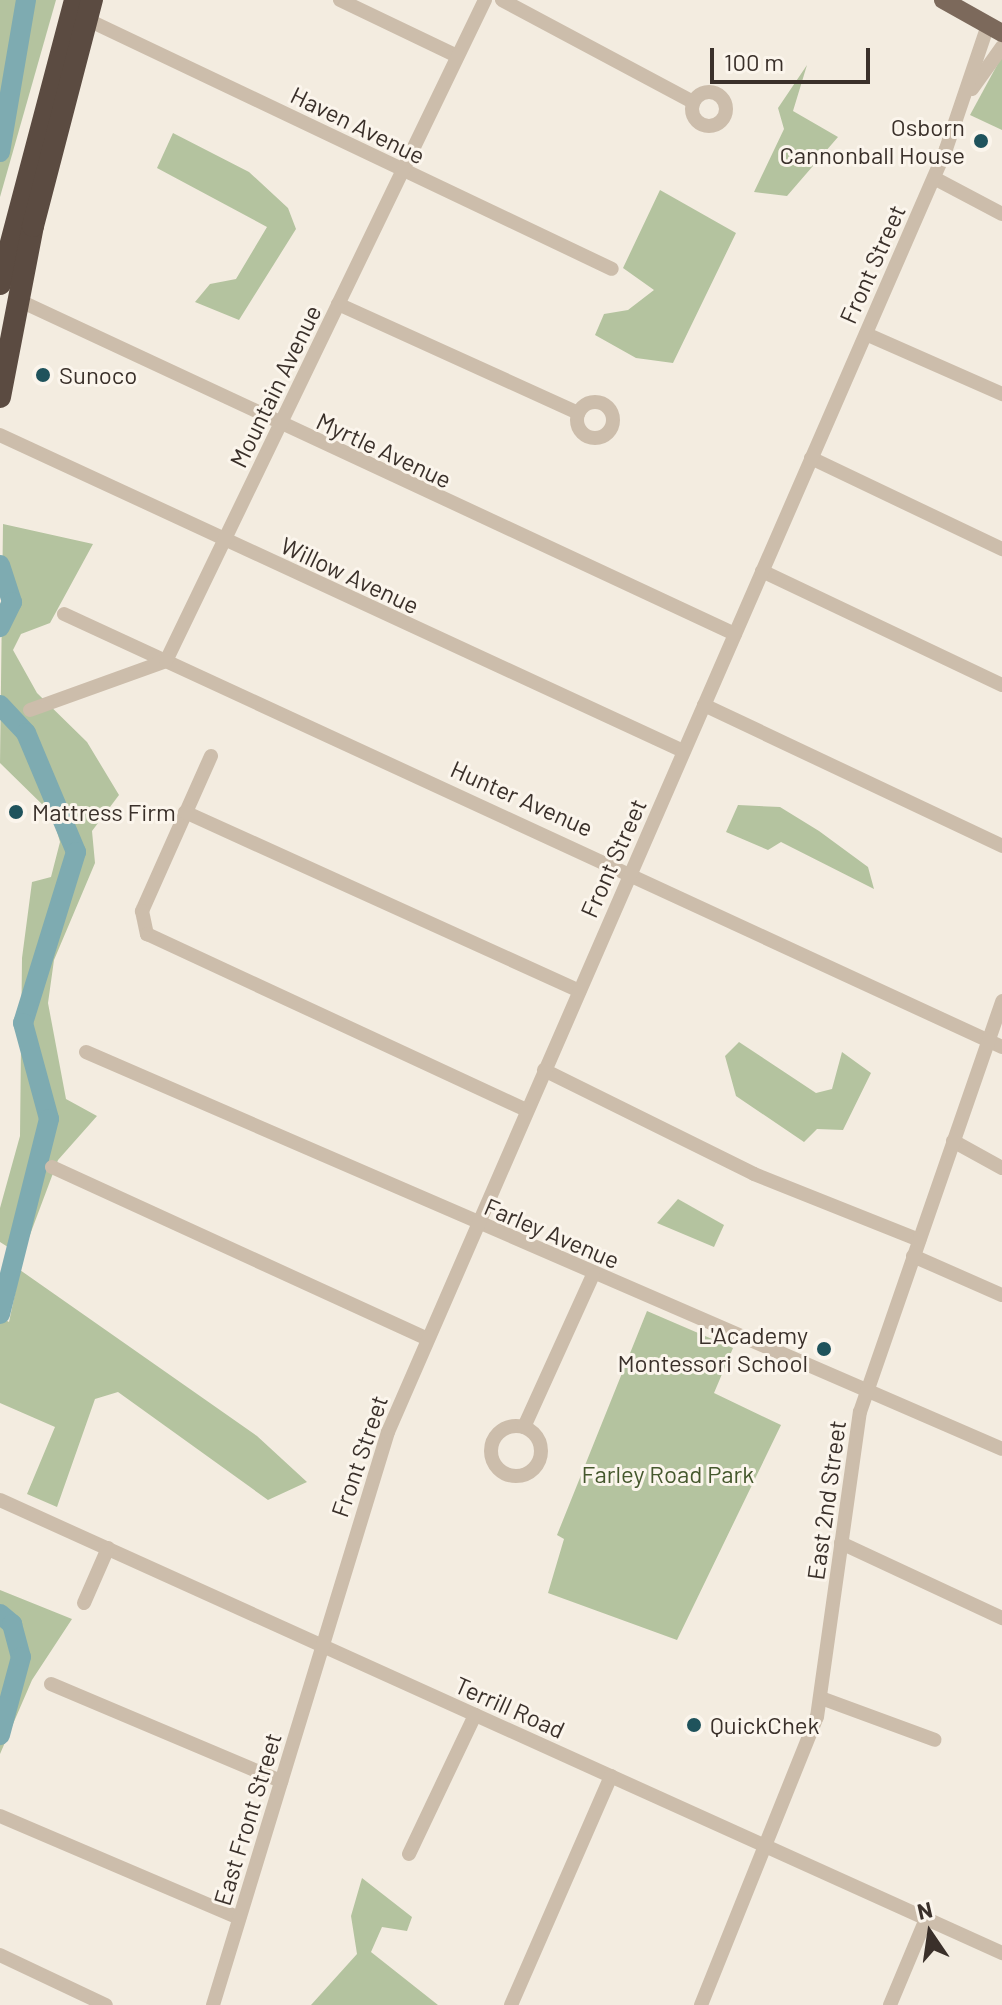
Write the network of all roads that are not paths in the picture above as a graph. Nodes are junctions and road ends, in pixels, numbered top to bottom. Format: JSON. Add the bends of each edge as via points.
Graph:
{"nodes":[{"id":1,"x":340,"y":0,"type":"edge"},
{"id":2,"x":485,"y":0,"type":"edge"},
{"id":3,"x":502,"y":0,"type":"edge"},
{"id":4,"x":943,"y":0,"type":"edge"},
{"id":5,"x":84,"y":6,"type":"edge"},
{"id":6,"x":995,"y":29,"type":"edge"},
{"id":7,"x":1002,"y":47,"type":"edge"},
{"id":8,"x":457,"y":56,"type":"junction"},
{"id":9,"x":966,"y":96,"type":"junction"},
{"id":10,"x":693,"y":102,"type":"dead end"},
{"id":11,"x":402,"y":171,"type":"junction"},
{"id":12,"x":934,"y":178,"type":"junction"},
{"id":13,"x":1002,"y":214,"type":"edge"},
{"id":14,"x":612,"y":269,"type":"dead end"},
{"id":15,"x":0,"y":284,"type":"edge"},
{"id":16,"x":18,"y":300,"type":"junction"},
{"id":17,"x":338,"y":304,"type":"junction"},
{"id":18,"x":866,"y":334,"type":"junction"},
{"id":19,"x":1002,"y":394,"type":"edge"},
{"id":20,"x":0,"y":397,"type":"edge"},
{"id":21,"x":578,"y":413,"type":"dead end"},
{"id":22,"x":280,"y":426,"type":"junction"},
{"id":23,"x":0,"y":435,"type":"edge"},
{"id":24,"x":811,"y":458,"type":"junction"},
{"id":25,"x":224,"y":541,"type":"junction"},
{"id":26,"x":1002,"y":549,"type":"edge"},
{"id":27,"x":762,"y":571,"type":"junction"},
{"id":28,"x":64,"y":614,"type":"dead end"},
{"id":29,"x":735,"y":634,"type":"junction"},
{"id":30,"x":166,"y":661,"type":"junction"},
{"id":31,"x":1002,"y":685,"type":"edge"},
{"id":32,"x":704,"y":705,"type":"junction"},
{"id":33,"x":30,"y":710,"type":"dead end"},
{"id":34,"x":683,"y":751,"type":"junction"},
{"id":35,"x":211,"y":756,"type":"dead end"},
{"id":36,"x":185,"y":812,"type":"junction"},
{"id":37,"x":1002,"y":846,"type":"edge"},
{"id":38,"x":631,"y":871,"type":"junction"},
{"id":39,"x":579,"y":991,"type":"junction"},
{"id":40,"x":1002,"y":1001,"type":"edge"},
{"id":41,"x":987,"y":1041,"type":"junction"},
{"id":42,"x":1002,"y":1047,"type":"edge"},
{"id":43,"x":86,"y":1052,"type":"dead end"},
{"id":44,"x":544,"y":1070,"type":"junction"},
{"id":45,"x":527,"y":1110,"type":"junction"},
{"id":46,"x":953,"y":1141,"type":"junction"},
{"id":47,"x":52,"y":1167,"type":"dead end"},
{"id":48,"x":1002,"y":1168,"type":"edge"},
{"id":49,"x":477,"y":1225,"type":"junction"},
{"id":50,"x":919,"y":1240,"type":"junction"},
{"id":51,"x":913,"y":1256,"type":"junction"},
{"id":52,"x":593,"y":1275,"type":"junction"},
{"id":53,"x":1002,"y":1295,"type":"edge"},
{"id":54,"x":427,"y":1339,"type":"junction"},
{"id":55,"x":866,"y":1391,"type":"junction"},
{"id":56,"x":524,"y":1427,"type":"dead end"},
{"id":57,"x":1002,"y":1449,"type":"edge"},
{"id":58,"x":0,"y":1500,"type":"edge"},
{"id":59,"x":841,"y":1543,"type":"junction"},
{"id":60,"x":108,"y":1548,"type":"junction"},
{"id":61,"x":84,"y":1603,"type":"dead end"},
{"id":62,"x":1002,"y":1618,"type":"edge"},
{"id":63,"x":322,"y":1646,"type":"junction"},
{"id":64,"x":51,"y":1684,"type":"dead end"},
{"id":65,"x":821,"y":1698,"type":"junction"},
{"id":66,"x":475,"y":1715,"type":"junction"},
{"id":67,"x":935,"y":1740,"type":"dead end"},
{"id":68,"x":611,"y":1776,"type":"junction"},
{"id":69,"x":281,"y":1781,"type":"junction"},
{"id":70,"x":0,"y":1816,"type":"edge"},
{"id":71,"x":767,"y":1847,"type":"junction"},
{"id":72,"x":409,"y":1854,"type":"dead end"},
{"id":73,"x":239,"y":1918,"type":"junction"},
{"id":74,"x":926,"y":1919,"type":"junction"},
{"id":75,"x":1002,"y":1953,"type":"edge"},
{"id":76,"x":0,"y":1955,"type":"edge"},
{"id":77,"x":106,"y":2005,"type":"edge"},
{"id":78,"x":213,"y":2005,"type":"edge"},
{"id":79,"x":511,"y":2005,"type":"edge"},
{"id":80,"x":701,"y":2005,"type":"edge"},
{"id":81,"x":890,"y":2005,"type":"edge"}],
"edges":[{"from":1,"to":8,"type":"street"},
{"from":2,"to":8,"type":"street","name":"Mountain Avenue"},
{"from":3,"to":10,"type":"street"},
{"from":4,"to":6,"type":"main road"},
{"from":5,"to":11,"type":"street","name":"Haven Avenue"},
{"from":5,"to":15,"type":"highway"},
{"from":5,"to":16,"type":"highway"},
{"from":6,"to":9,"type":"street","name":"Front Street"},
{"from":7,"to":9,"type":"street","name":"Front Street"},
{"from":8,"to":11,"type":"street","name":"Mountain Avenue"},
{"from":9,"to":12,"type":"street","name":"Front Street"},
{"from":11,"to":14,"type":"street","name":"Haven Avenue"},
{"from":11,"to":17,"type":"street","name":"Mountain Avenue"},
{"from":12,"to":13,"type":"street"},
{"from":12,"to":18,"type":"street","name":"Front Street"},
{"from":16,"to":20,"type":"highway"},
{"from":16,"to":22,"type":"street","name":"Myrtle Avenue"},
{"from":17,"to":21,"type":"street"},
{"from":17,"to":22,"type":"street","name":"Mountain Avenue"},
{"from":18,"to":19,"type":"street"},
{"from":18,"to":24,"type":"street","name":"Front Street"},
{"from":22,"to":25,"type":"street","name":"Mountain Avenue"},
{"from":22,"to":29,"type":"street","name":"Myrtle Avenue"},
{"from":23,"to":25,"type":"street","name":"Willow Avenue"},
{"from":24,"to":26,"type":"street"},
{"from":24,"to":27,"type":"street","name":"Front Street"},
{"from":25,"to":30,"type":"street","name":"Mountain Avenue"},
{"from":25,"to":34,"type":"street","name":"Willow Avenue"},
{"from":27,"to":29,"type":"street","name":"Front Street"},
{"from":27,"to":31,"type":"street"},
{"from":28,"to":30,"type":"street","name":"Hunter Avenue"},
{"from":29,"to":32,"type":"street","name":"Front Street"},
{"from":30,"to":33,"type":"street"},
{"from":30,"to":38,"type":"street","name":"Hunter Avenue"},
{"from":32,"to":34,"type":"street","name":"Front Street"},
{"from":32,"to":37,"type":"street"},
{"from":34,"to":38,"type":"street","name":"Front Street"},
{"from":35,"to":36,"type":"street"},
{"from":36,"to":39,"type":"street"},
{"from":36,"to":45,"type":"street","via":[[141,919],[154,940]]},
{"from":38,"to":39,"type":"street","name":"Front Street"},
{"from":38,"to":41,"type":"street","name":"Hunter Avenue"},
{"from":39,"to":44,"type":"street","name":"Front Street"},
{"from":40,"to":41,"type":"street","name":"East 2nd Street"},
{"from":41,"to":42,"type":"street","name":"Hunter Avenue"},
{"from":41,"to":46,"type":"street","name":"East 2nd Street"},
{"from":43,"to":49,"type":"street","name":"Farley Avenue"},
{"from":44,"to":45,"type":"street","name":"Front Street"},
{"from":44,"to":50,"type":"street","via":[[754,1174]]},
{"from":45,"to":49,"type":"street","name":"Front Street"},
{"from":46,"to":48,"type":"street"},
{"from":46,"to":50,"type":"street","name":"East 2nd Street"},
{"from":47,"to":54,"type":"street"},
{"from":49,"to":52,"type":"street","name":"Farley Avenue"},
{"from":49,"to":54,"type":"street","name":"Front Street"},
{"from":50,"to":51,"type":"street","name":"East 2nd Street"},
{"from":51,"to":53,"type":"street"},
{"from":51,"to":55,"type":"street","name":"East 2nd Street"},
{"from":52,"to":55,"type":"street","name":"Farley Avenue"},
{"from":52,"to":56,"type":"street"},
{"from":54,"to":63,"type":"street","name":"Front Street","via":[[388,1432]]},
{"from":55,"to":57,"type":"street","name":"Farley Avenue"},
{"from":55,"to":59,"type":"street","name":"East 2nd Street"},
{"from":58,"to":60,"type":"street","name":"Terrill Road"},
{"from":59,"to":62,"type":"street"},
{"from":59,"to":65,"type":"street","name":"East 2nd Street"},
{"from":60,"to":61,"type":"street"},
{"from":60,"to":63,"type":"street","name":"Terrill Road"},
{"from":63,"to":66,"type":"street","name":"Terrill Road"},
{"from":63,"to":69,"type":"street","name":"East Front Street"},
{"from":64,"to":69,"type":"street"},
{"from":65,"to":67,"type":"street"},
{"from":65,"to":71,"type":"street","name":"East 2nd Street"},
{"from":66,"to":68,"type":"street","name":"Terrill Road"},
{"from":66,"to":72,"type":"street"},
{"from":68,"to":71,"type":"street","name":"Terrill Road"},
{"from":68,"to":79,"type":"street"},
{"from":69,"to":73,"type":"street","name":"East Front Street"},
{"from":70,"to":73,"type":"street"},
{"from":71,"to":74,"type":"street","name":"Terrill Road"},
{"from":71,"to":80,"type":"street","name":"East 2nd Street"},
{"from":73,"to":78,"type":"street","name":"East Front Street"},
{"from":74,"to":75,"type":"street","name":"Terrill Road"},
{"from":74,"to":81,"type":"street"},
{"from":76,"to":77,"type":"street"}]}
